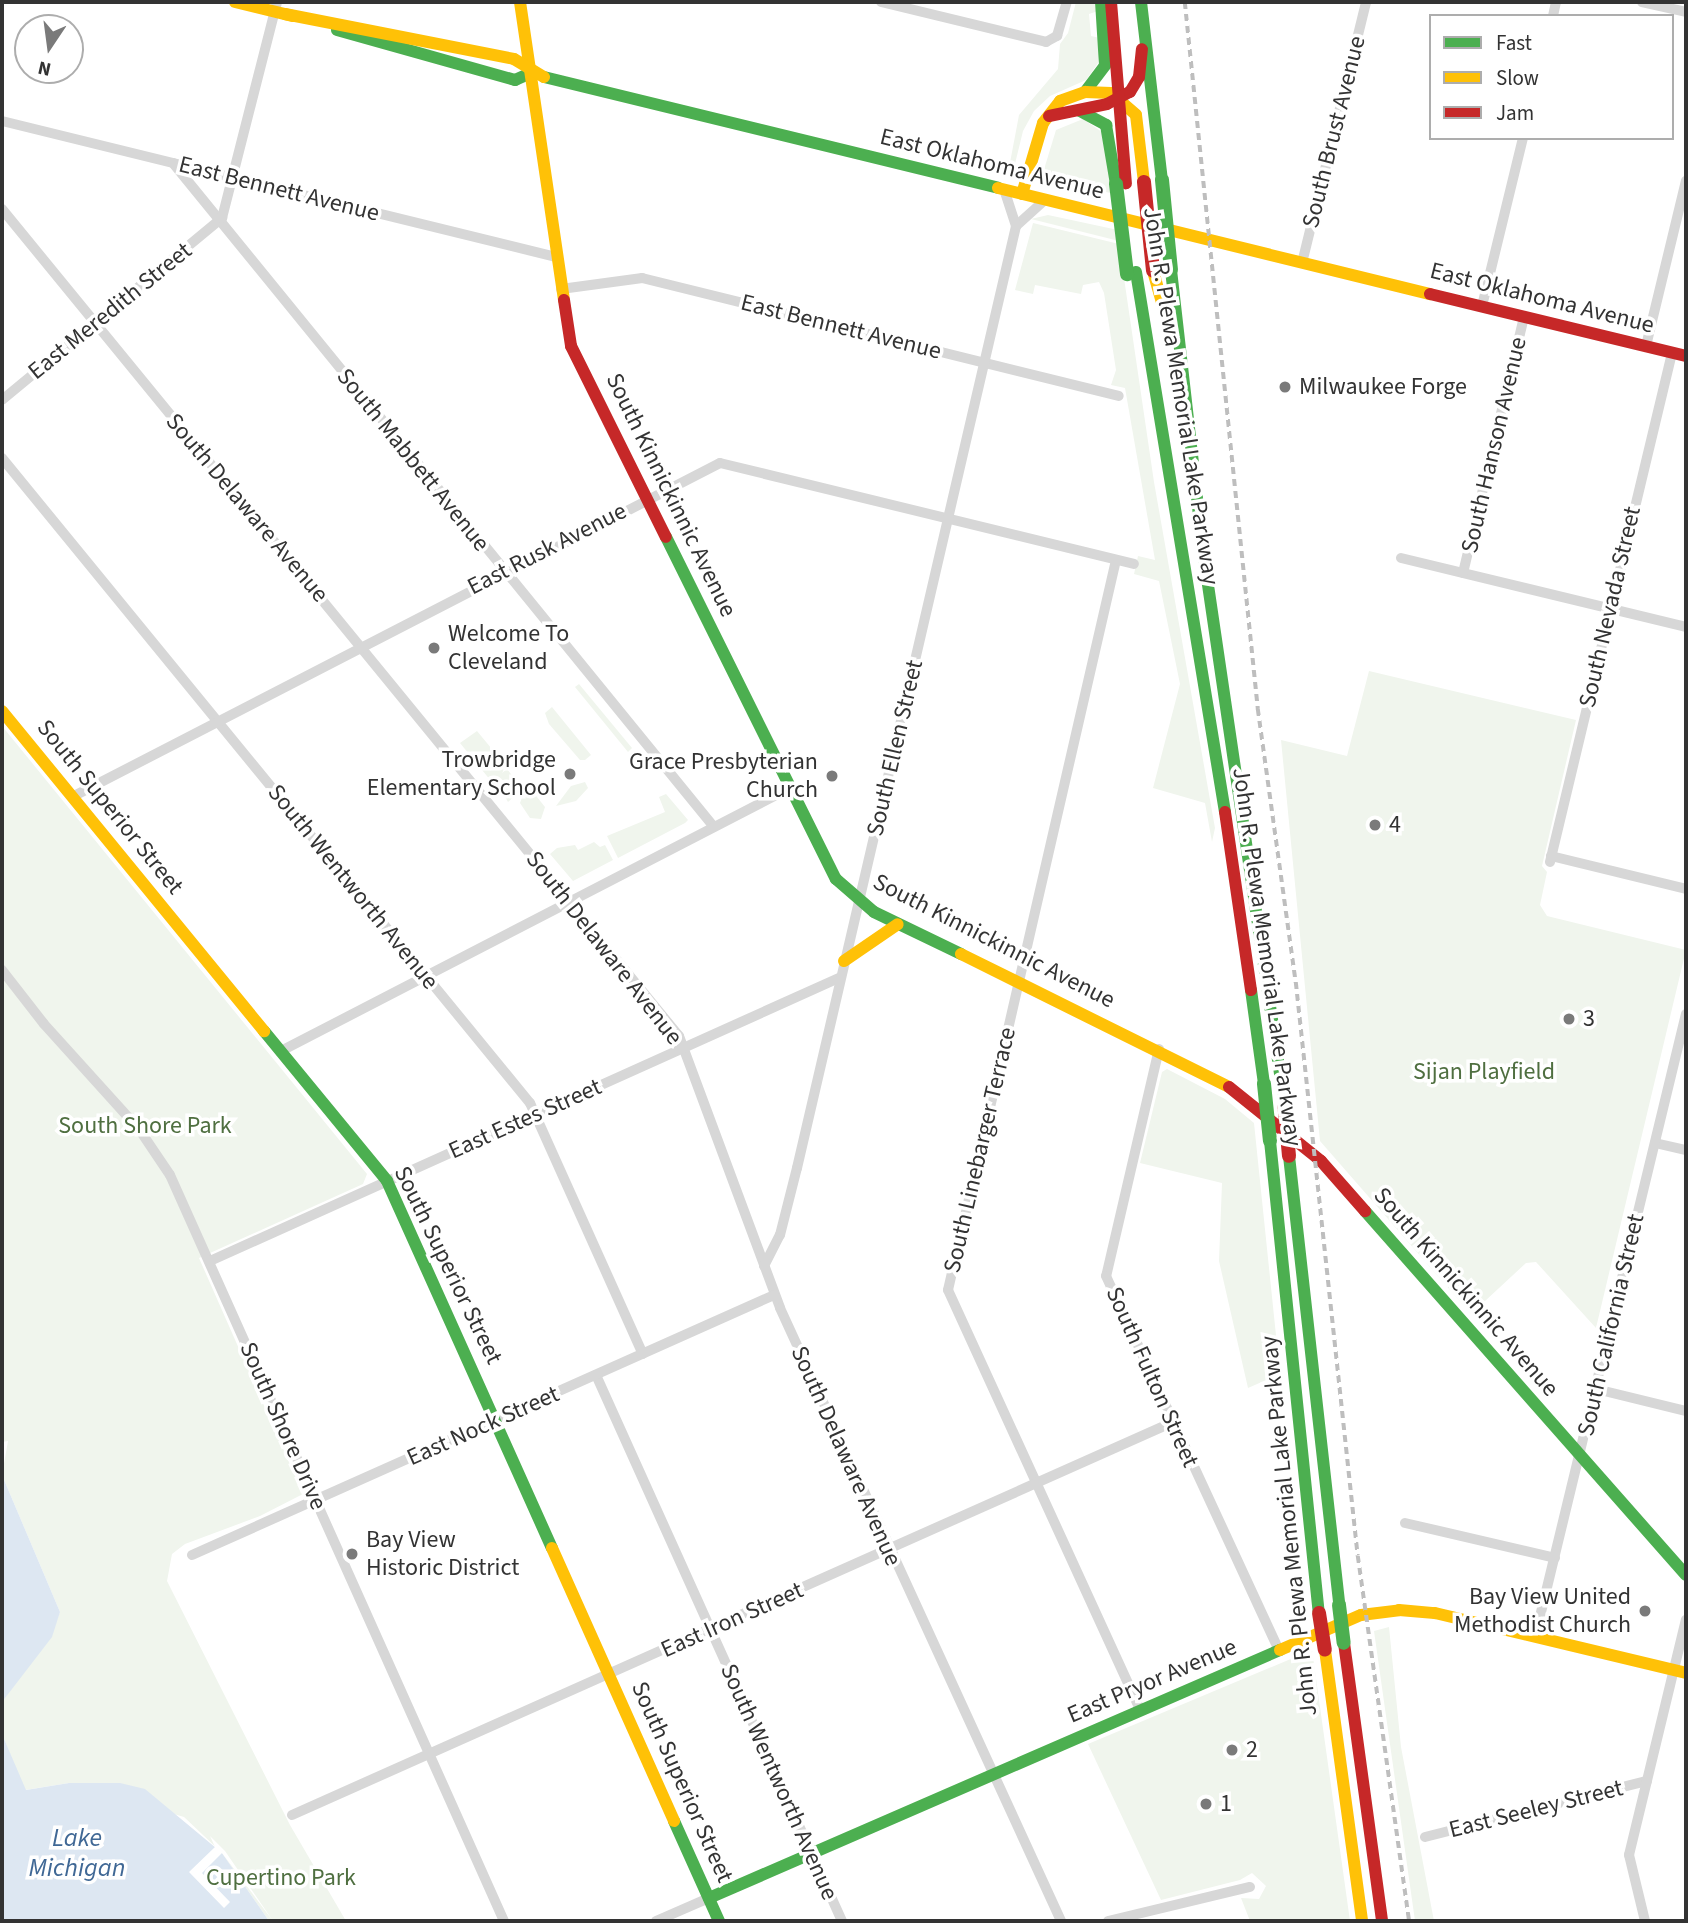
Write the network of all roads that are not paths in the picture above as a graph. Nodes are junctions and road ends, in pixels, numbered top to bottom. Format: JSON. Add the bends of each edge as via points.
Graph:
{"nodes":[{"id":1,"x":235,"y":2,"type":"edge"},
{"id":2,"x":520,"y":2,"type":"edge"},
{"id":3,"x":881,"y":2,"type":"edge"},
{"id":4,"x":1067,"y":2,"type":"edge"},
{"id":5,"x":1101,"y":2,"type":"edge"},
{"id":6,"x":1111,"y":2,"type":"edge"},
{"id":7,"x":1142,"y":2,"type":"edge"},
{"id":8,"x":1366,"y":2,"type":"edge"},
{"id":9,"x":1642,"y":2,"type":"edge"},
{"id":10,"x":279,"y":9,"type":"edge"},
{"id":11,"x":1686,"y":12,"type":"edge"},
{"id":12,"x":1145,"y":31,"type":"junction"},
{"id":13,"x":531,"y":74,"type":"junction"},
{"id":14,"x":1085,"y":92,"type":"junction"},
{"id":15,"x":1119,"y":98,"type":"junction"},
{"id":16,"x":1072,"y":109,"type":"junction"},
{"id":17,"x":1049,"y":116,"type":"junction"},
{"id":18,"x":2,"y":121,"type":"edge"},
{"id":19,"x":1523,"y":140,"type":"edge"},
{"id":20,"x":173,"y":163,"type":"junction"},
{"id":21,"x":233,"y":178,"type":"junction"},
{"id":22,"x":1686,"y":181,"type":"edge"},
{"id":23,"x":1121,"y":184,"type":"junction"},
{"id":24,"x":1004,"y":190,"type":"junction"},
{"id":25,"x":1021,"y":194,"type":"junction"},
{"id":26,"x":1045,"y":200,"type":"junction"},
{"id":27,"x":2,"y":209,"type":"edge"},
{"id":28,"x":218,"y":222,"type":"junction"},
{"id":29,"x":1016,"y":226,"type":"junction"},
{"id":30,"x":556,"y":257,"type":"junction"},
{"id":31,"x":1302,"y":263,"type":"junction"},
{"id":32,"x":561,"y":289,"type":"junction"},
{"id":33,"x":1482,"y":306,"type":"junction"},
{"id":34,"x":1524,"y":317,"type":"junction"},
{"id":35,"x":95,"y":323,"type":"junction"},
{"id":36,"x":1646,"y":346,"type":"junction"},
{"id":37,"x":1679,"y":355,"type":"edge"},
{"id":38,"x":1179,"y":359,"type":"junction"},
{"id":39,"x":984,"y":363,"type":"junction"},
{"id":40,"x":1119,"y":396,"type":"dead end"},
{"id":41,"x":2,"y":400,"type":"edge"},
{"id":42,"x":2,"y":458,"type":"edge"},
{"id":43,"x":647,"y":498,"type":"junction"},
{"id":44,"x":948,"y":519,"type":"junction"},
{"id":45,"x":1401,"y":558,"type":"dead end"},
{"id":46,"x":1116,"y":560,"type":"junction"},
{"id":47,"x":1134,"y":564,"type":"dead end"},
{"id":48,"x":504,"y":572,"type":"junction"},
{"id":49,"x":1463,"y":573,"type":"junction"},
{"id":50,"x":1610,"y":609,"type":"junction"},
{"id":51,"x":1686,"y":627,"type":"edge"},
{"id":52,"x":361,"y":646,"type":"junction"},
{"id":53,"x":2,"y":711,"type":"edge"},
{"id":54,"x":216,"y":720,"type":"junction"},
{"id":55,"x":790,"y":788,"type":"junction"},
{"id":56,"x":72,"y":797,"type":"junction"},
{"id":57,"x":714,"y":827,"type":"junction"},
{"id":58,"x":1686,"y":889,"type":"edge"},
{"id":59,"x":570,"y":901,"type":"junction"},
{"id":60,"x":859,"y":902,"type":"junction"},
{"id":61,"x":898,"y":924,"type":"junction"},
{"id":62,"x":844,"y":961,"type":"junction"},
{"id":63,"x":2,"y":970,"type":"edge"},
{"id":64,"x":426,"y":976,"type":"junction"},
{"id":65,"x":841,"y":976,"type":"junction"},
{"id":66,"x":1019,"y":981,"type":"junction"},
{"id":67,"x":1686,"y":1014,"type":"edge"},
{"id":68,"x":684,"y":1047,"type":"junction"},
{"id":69,"x":1159,"y":1049,"type":"junction"},
{"id":70,"x":281,"y":1051,"type":"junction"},
{"id":71,"x":536,"y":1114,"type":"junction"},
{"id":72,"x":1655,"y":1143,"type":"junction"},
{"id":73,"x":1686,"y":1150,"type":"edge"},
{"id":74,"x":387,"y":1181,"type":"junction"},
{"id":75,"x":210,"y":1261,"type":"junction"},
{"id":76,"x":764,"y":1266,"type":"junction"},
{"id":77,"x":775,"y":1295,"type":"junction"},
{"id":78,"x":643,"y":1354,"type":"junction"},
{"id":79,"x":596,"y":1375,"type":"junction"},
{"id":80,"x":1596,"y":1389,"type":"junction"},
{"id":81,"x":1686,"y":1411,"type":"edge"},
{"id":82,"x":496,"y":1420,"type":"junction"},
{"id":83,"x":1171,"y":1423,"type":"junction"},
{"id":84,"x":1580,"y":1455,"type":"junction"},
{"id":85,"x":1034,"y":1485,"type":"junction"},
{"id":86,"x":317,"y":1501,"type":"junction"},
{"id":87,"x":1405,"y":1523,"type":"dead end"},
{"id":88,"x":887,"y":1550,"type":"junction"},
{"id":89,"x":191,"y":1555,"type":"dead end"},
{"id":90,"x":1555,"y":1558,"type":"junction"},
{"id":91,"x":1686,"y":1575,"type":"edge"},
{"id":92,"x":1686,"y":1620,"type":"edge"},
{"id":93,"x":709,"y":1630,"type":"junction"},
{"id":94,"x":1535,"y":1637,"type":"junction"},
{"id":95,"x":1279,"y":1651,"type":"junction"},
{"id":96,"x":1680,"y":1671,"type":"edge"},
{"id":97,"x":609,"y":1675,"type":"junction"},
{"id":98,"x":1140,"y":1710,"type":"junction"},
{"id":99,"x":431,"y":1756,"type":"junction"},
{"id":100,"x":992,"y":1774,"type":"junction"},
{"id":101,"x":1647,"y":1781,"type":"junction"},
{"id":102,"x":292,"y":1815,"type":"dead end"},
{"id":103,"x":1425,"y":1837,"type":"dead end"},
{"id":104,"x":811,"y":1854,"type":"junction"},
{"id":105,"x":1250,"y":1887,"type":"dead end"},
{"id":106,"x":709,"y":1898,"type":"junction"},
{"id":107,"x":504,"y":1921,"type":"edge"},
{"id":108,"x":656,"y":1921,"type":"edge"},
{"id":109,"x":719,"y":1921,"type":"edge"},
{"id":110,"x":842,"y":1921,"type":"edge"},
{"id":111,"x":1061,"y":1921,"type":"edge"},
{"id":112,"x":1108,"y":1921,"type":"edge"},
{"id":113,"x":1362,"y":1921,"type":"edge"},
{"id":114,"x":1382,"y":1921,"type":"edge"},
{"id":115,"x":1645,"y":1921,"type":"edge"}],
"edges":[{"from":1,"to":10,"type":"main road","name":"East Oklahoma Avenue"},
{"from":2,"to":13,"type":"main road","name":"South Kinnickinnic Avenue"},
{"from":3,"to":4,"type":"street","via":[[1051,41]]},
{"from":5,"to":14,"type":"main road","via":[[1105,65]]},
{"from":6,"to":15,"type":"main road","name":"John R. Plewa Memorial Lake Parkway"},
{"from":7,"to":12,"type":"main road","name":"John R. Plewa Memorial Lake Parkway"},
{"from":8,"to":31,"type":"street","name":"South Brust Avenue"},
{"from":9,"to":11,"type":"street"},
{"from":10,"to":13,"type":"main road","name":"East Oklahoma Avenue","via":[[478,71],[515,80]]},
{"from":10,"to":21,"type":"street"},
{"from":12,"to":15,"type":"main road","via":[[1139,78]]},
{"from":12,"to":38,"type":"main road","name":"John R. Plewa Memorial Lake Parkway","bridge":true},
{"from":13,"to":24,"type":"main road","name":"East Oklahoma Avenue"},
{"from":13,"to":30,"type":"main road","name":"South Kinnickinnic Avenue"},
{"from":14,"to":15,"type":"main road","via":[[1104,91]]},
{"from":14,"to":17,"type":"main road","via":[[1069,96]]},
{"from":15,"to":16,"type":"main road"},
{"from":15,"to":23,"type":"main road","name":"John R. Plewa Memorial Lake Parkway"},
{"from":15,"to":38,"type":"main road","bridge":true,"via":[[1136,115],[1153,271]]},
{"from":16,"to":17,"type":"main road"},
{"from":16,"to":23,"type":"main road","via":[[1096,116],[1106,125]]},
{"from":17,"to":25,"type":"main road","via":[[1036,136]]},
{"from":18,"to":20,"type":"street","name":"East Bennett Avenue"},
{"from":19,"to":33,"type":"street","name":"South Hanson Avenue"},
{"from":20,"to":21,"type":"street","name":"East Bennett Avenue"},
{"from":20,"to":28,"type":"street","name":"South Mabbett Avenue"},
{"from":21,"to":28,"type":"street"},
{"from":21,"to":30,"type":"street","name":"East Bennett Avenue"},
{"from":22,"to":36,"type":"street"},
{"from":23,"to":113,"type":"main road","name":"John R. Plewa Memorial Lake Parkway","bridge":true,"via":[[1131,273],[1239,895],[1264,1084],[1320,1613]]},
{"from":24,"to":25,"type":"main road","name":"East Oklahoma Avenue"},
{"from":24,"to":29,"type":"street"},
{"from":25,"to":26,"type":"main road","name":"East Oklahoma Avenue"},
{"from":26,"to":29,"type":"street"},
{"from":26,"to":31,"type":"main road","name":"East Oklahoma Avenue"},
{"from":27,"to":35,"type":"street","name":"South Delaware Avenue"},
{"from":28,"to":35,"type":"street","name":"East Meredith Street"},
{"from":28,"to":48,"type":"street","name":"South Mabbett Avenue"},
{"from":29,"to":39,"type":"street","name":"South Ellen Street"},
{"from":30,"to":32,"type":"main road","name":"South Kinnickinnic Avenue"},
{"from":31,"to":33,"type":"main road","name":"East Oklahoma Avenue"},
{"from":32,"to":39,"type":"street","name":"East Bennett Avenue","via":[[642,278]]},
{"from":32,"to":43,"type":"main road","name":"South Kinnickinnic Avenue","via":[[571,346]]},
{"from":33,"to":34,"type":"main road","name":"East Oklahoma Avenue"},
{"from":34,"to":36,"type":"main road","name":"East Oklahoma Avenue"},
{"from":34,"to":49,"type":"street","name":"South Hanson Avenue"},
{"from":35,"to":41,"type":"street","name":"East Meredith Street"},
{"from":35,"to":52,"type":"street","name":"South Delaware Avenue"},
{"from":36,"to":37,"type":"main road","name":"East Oklahoma Avenue"},
{"from":37,"to":50,"type":"street","name":"South Nevada Street"},
{"from":38,"to":114,"type":"main road","name":"John R. Plewa Memorial Lake Parkway","bridge":true,"via":[[1284,1101],[1339,1605]]},
{"from":39,"to":40,"type":"street","name":"East Bennett Avenue"},
{"from":39,"to":44,"type":"street","name":"South Ellen Street"},
{"from":42,"to":54,"type":"street","name":"South Wentworth Avenue"},
{"from":43,"to":44,"type":"street","name":"East Rusk Avenue","via":[[720,463]]},
{"from":43,"to":48,"type":"street","name":"East Rusk Avenue"},
{"from":43,"to":55,"type":"main road","name":"South Kinnickinnic Avenue"},
{"from":44,"to":46,"type":"street","name":"East Rusk Avenue"},
{"from":44,"to":60,"type":"street","name":"South Ellen Street"},
{"from":45,"to":49,"type":"street"},
{"from":46,"to":47,"type":"street","name":"East Rusk Avenue"},
{"from":46,"to":66,"type":"street","name":"South Linebarger Terrace"},
{"from":48,"to":52,"type":"street","name":"East Rusk Avenue"},
{"from":48,"to":57,"type":"street","name":"South Mabbett Avenue"},
{"from":49,"to":50,"type":"street"},
{"from":50,"to":51,"type":"street"},
{"from":50,"to":58,"type":"street","name":"South Nevada Street","via":[[1550,859]]},
{"from":52,"to":54,"type":"street","name":"East Rusk Avenue"},
{"from":52,"to":59,"type":"street","name":"South Delaware Avenue"},
{"from":53,"to":56,"type":"main road","name":"South Superior Street"},
{"from":54,"to":56,"type":"street","name":"East Rusk Avenue"},
{"from":54,"to":64,"type":"street","name":"South Wentworth Avenue"},
{"from":55,"to":57,"type":"street"},
{"from":55,"to":60,"type":"main road","name":"South Kinnickinnic Avenue","via":[[836,879]]},
{"from":56,"to":70,"type":"main road","name":"South Superior Street"},
{"from":57,"to":59,"type":"street"},
{"from":59,"to":64,"type":"street"},
{"from":59,"to":68,"type":"street","name":"South Delaware Avenue"},
{"from":60,"to":61,"type":"main road","name":"South Kinnickinnic Avenue"},
{"from":60,"to":62,"type":"street","name":"South Ellen Street"},
{"from":61,"to":62,"type":"main road"},
{"from":61,"to":66,"type":"main road","name":"South Kinnickinnic Avenue"},
{"from":62,"to":65,"type":"street","name":"South Ellen Street"},
{"from":63,"to":75,"type":"street","name":"South Shore Drive","via":[[39,1019],[156,1151]]},
{"from":64,"to":70,"type":"street"},
{"from":64,"to":71,"type":"street","name":"South Wentworth Avenue"},
{"from":65,"to":68,"type":"street","name":"East Estes Street"},
{"from":65,"to":76,"type":"street","name":"South Ellen Street","via":[[780,1235]]},
{"from":66,"to":69,"type":"main road","name":"South Kinnickinnic Avenue"},
{"from":66,"to":85,"type":"street","name":"South Linebarger Terrace","via":[[948,1290]]},
{"from":67,"to":72,"type":"street","name":"South California Street"},
{"from":68,"to":71,"type":"street","name":"East Estes Street"},
{"from":68,"to":76,"type":"street","name":"South Delaware Avenue"},
{"from":69,"to":83,"type":"street","name":"South Fulton Street","via":[[1106,1276]]},
{"from":69,"to":84,"type":"main road","name":"South Kinnickinnic Avenue","via":[[1241,1094],[1321,1161]]},
{"from":70,"to":74,"type":"main road","name":"South Superior Street"},
{"from":71,"to":74,"type":"street","name":"East Estes Street"},
{"from":71,"to":78,"type":"street","name":"South Wentworth Avenue"},
{"from":72,"to":73,"type":"street"},
{"from":72,"to":80,"type":"street","name":"South California Street"},
{"from":74,"to":75,"type":"street","name":"East Estes Street"},
{"from":74,"to":82,"type":"main road","name":"South Superior Street"},
{"from":75,"to":86,"type":"street","name":"South Shore Drive"},
{"from":76,"to":77,"type":"street","name":"South Delaware Avenue"},
{"from":77,"to":78,"type":"street","name":"East Nock Street"},
{"from":77,"to":88,"type":"street","name":"South Delaware Avenue"},
{"from":78,"to":79,"type":"street","name":"East Nock Street"},
{"from":79,"to":82,"type":"street","name":"East Nock Street"},
{"from":79,"to":93,"type":"street","name":"South Wentworth Avenue"},
{"from":80,"to":81,"type":"street"},
{"from":80,"to":84,"type":"street","name":"South California Street"},
{"from":82,"to":86,"type":"street","name":"East Nock Street"},
{"from":82,"to":97,"type":"main road","name":"South Superior Street"},
{"from":83,"to":85,"type":"street","name":"East Iron Street"},
{"from":83,"to":95,"type":"street","name":"South Fulton Street"},
{"from":84,"to":90,"type":"street","name":"South California Street"},
{"from":84,"to":91,"type":"main road","name":"South Kinnickinnic Avenue"},
{"from":85,"to":88,"type":"street","name":"East Iron Street"},
{"from":85,"to":98,"type":"street","name":"South Linebarger Terrace"},
{"from":86,"to":89,"type":"street","name":"East Nock Street"},
{"from":86,"to":99,"type":"street","name":"South Shore Drive"},
{"from":87,"to":90,"type":"street"},
{"from":88,"to":93,"type":"street","name":"East Iron Street"},
{"from":88,"to":100,"type":"street","name":"South Delaware Avenue"},
{"from":90,"to":94,"type":"street","name":"South California Street"},
{"from":92,"to":96,"type":"street"},
{"from":93,"to":97,"type":"street","name":"East Iron Street"},
{"from":93,"to":104,"type":"street","name":"South Wentworth Avenue"},
{"from":94,"to":95,"type":"main road","name":"East Pryor Avenue","via":[[1435,1613],[1399,1610],[1360,1615]]},
{"from":94,"to":96,"type":"main road","name":"East Pryor Avenue"},
{"from":95,"to":98,"type":"main road","name":"East Pryor Avenue"},
{"from":96,"to":101,"type":"street"},
{"from":97,"to":99,"type":"street","name":"East Iron Street"},
{"from":97,"to":106,"type":"main road","name":"South Superior Street"},
{"from":98,"to":100,"type":"main road","name":"East Pryor Avenue"},
{"from":99,"to":102,"type":"street","name":"East Iron Street"},
{"from":99,"to":107,"type":"street","name":"South Shore Drive"},
{"from":100,"to":104,"type":"main road","name":"East Pryor Avenue"},
{"from":100,"to":111,"type":"street","name":"South Delaware Avenue"},
{"from":101,"to":103,"type":"street","name":"East Seeley Street"},
{"from":101,"to":115,"type":"street","via":[[1629,1866]]},
{"from":104,"to":106,"type":"main road","name":"East Pryor Avenue"},
{"from":104,"to":110,"type":"street","name":"South Wentworth Avenue"},
{"from":105,"to":112,"type":"street"},
{"from":106,"to":108,"type":"street","name":"East Pryor Avenue"},
{"from":106,"to":109,"type":"main road","name":"South Superior Street"}]}
